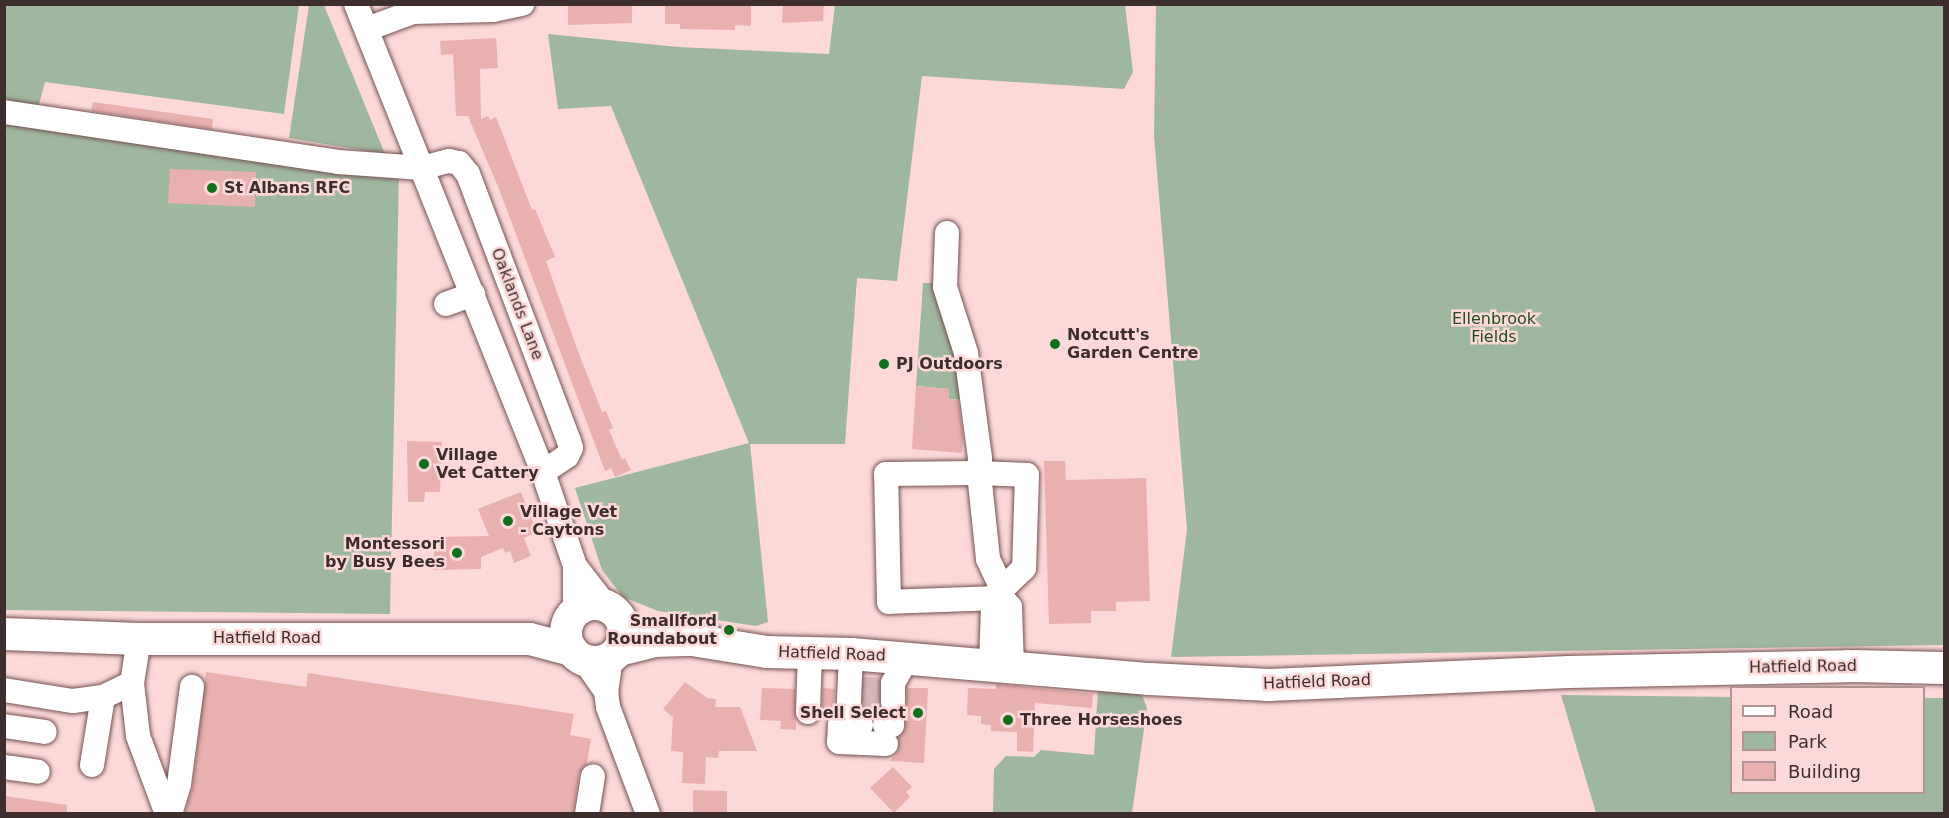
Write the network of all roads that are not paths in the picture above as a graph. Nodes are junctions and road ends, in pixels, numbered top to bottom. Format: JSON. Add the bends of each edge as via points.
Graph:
{"nodes":[{"id":1,"x":356,"y":4,"type":"edge"},
{"id":2,"x":522,"y":4,"type":"edge"},
{"id":3,"x":367,"y":29,"type":"junction"},
{"id":4,"x":4,"y":112,"type":"edge"},
{"id":5,"x":422,"y":168,"type":"junction"},
{"id":6,"x":947,"y":233,"type":"dead end"},
{"id":7,"x":472,"y":294,"type":"junction"},
{"id":8,"x":446,"y":304,"type":"dead end"},
{"id":9,"x":543,"y":472,"type":"junction"},
{"id":10,"x":979,"y":473,"type":"junction"},
{"id":11,"x":575,"y":566,"type":"junction"},
{"id":12,"x":1002,"y":593,"type":"junction"},
{"id":13,"x":612,"y":610,"type":"junction"},
{"id":14,"x":573,"y":614,"type":"junction"},
{"id":15,"x":4,"y":634,"type":"edge"},
{"id":16,"x":139,"y":639,"type":"junction"},
{"id":17,"x":530,"y":639,"type":"junction"},
{"id":18,"x":692,"y":640,"type":"junction"},
{"id":19,"x":810,"y":653,"type":"junction"},
{"id":20,"x":596,"y":654,"type":"junction"},
{"id":21,"x":851,"y":654,"type":"junction"},
{"id":22,"x":908,"y":657,"type":"junction"},
{"id":23,"x":1001,"y":665,"type":"junction"},
{"id":24,"x":1944,"y":668,"type":"edge"},
{"id":25,"x":132,"y":683,"type":"junction"},
{"id":26,"x":192,"y":687,"type":"dead end"},
{"id":27,"x":4,"y":690,"type":"edge"},
{"id":28,"x":103,"y":697,"type":"junction"},
{"id":29,"x":808,"y":712,"type":"dead end"},
{"id":30,"x":4,"y":726,"type":"edge"},
{"id":31,"x":45,"y":732,"type":"dead end"},
{"id":32,"x":92,"y":765,"type":"dead end"},
{"id":33,"x":4,"y":767,"type":"edge"},
{"id":34,"x":38,"y":772,"type":"dead end"},
{"id":35,"x":593,"y":776,"type":"dead end"},
{"id":36,"x":169,"y":813,"type":"edge"},
{"id":37,"x":587,"y":813,"type":"edge"},
{"id":38,"x":648,"y":813,"type":"edge"}],
"edges":[{"from":1,"to":3,"type":"street"},
{"from":2,"to":3,"type":"street","via":[[493,10],[413,12]]},
{"from":3,"to":5,"type":"street"},
{"from":4,"to":5,"type":"street","via":[[338,162]]},
{"from":5,"to":7,"type":"street"},
{"from":5,"to":9,"type":"street","name":"Oaklands Lane","via":[[454,161],[468,174],[571,448],[561,462]]},
{"from":6,"to":10,"type":"street","via":[[945,287],[966,353]]},
{"from":7,"to":8,"type":"street"},
{"from":7,"to":9,"type":"street"},
{"from":9,"to":11,"type":"street"},
{"from":10,"to":12,"type":"street","via":[[988,559]]},
{"from":10,"to":12,"type":"street","via":[[1027,475],[1024,567]]},
{"from":10,"to":12,"type":"street","via":[[886,474],[889,602]]},
{"from":11,"to":13,"type":"street"},
{"from":11,"to":14,"type":"street"},
{"from":12,"to":23,"type":"street","via":[[993,607]]},
{"from":13,"to":14,"type":"main road","via":[[590,604]]},
{"from":13,"to":18,"type":"main road","name":"Hatfield Road"},
{"from":13,"to":20,"type":"main road","via":[[624,632]]},
{"from":14,"to":17,"type":"main road","name":"Hatfield Road","via":[[550,631]]},
{"from":14,"to":20,"type":"main road","via":[[566,633]]},
{"from":15,"to":16,"type":"main road","name":"Hatfield Road"},
{"from":16,"to":17,"type":"main road","name":"Hatfield Road"},
{"from":16,"to":25,"type":"street"},
{"from":17,"to":20,"type":"main road","name":"Hatfield Road"},
{"from":18,"to":19,"type":"main road","name":"Hatfield Road","via":[[766,652]]},
{"from":18,"to":20,"type":"main road","name":"Hatfield Road","via":[[654,641]]},
{"from":19,"to":21,"type":"main road","name":"Hatfield Road"},
{"from":19,"to":29,"type":"street"},
{"from":20,"to":38,"type":"street","via":[[608,706]]},
{"from":21,"to":22,"type":"main road","name":"Hatfield Road"},
{"from":21,"to":22,"type":"street","via":[[872,709]]},
{"from":22,"to":23,"type":"main road","name":"Hatfield Road"},
{"from":23,"to":24,"type":"main road","name":"Hatfield Road","via":[[1269,685],[1580,672],[1848,666]]},
{"from":25,"to":28,"type":"street"},
{"from":25,"to":36,"type":"street","via":[[138,736]]},
{"from":26,"to":36,"type":"street","via":[[178,784]]},
{"from":27,"to":28,"type":"street","via":[[73,701]]},
{"from":28,"to":32,"type":"street"},
{"from":30,"to":31,"type":"street"},
{"from":33,"to":34,"type":"street"},
{"from":35,"to":37,"type":"street"}]}
